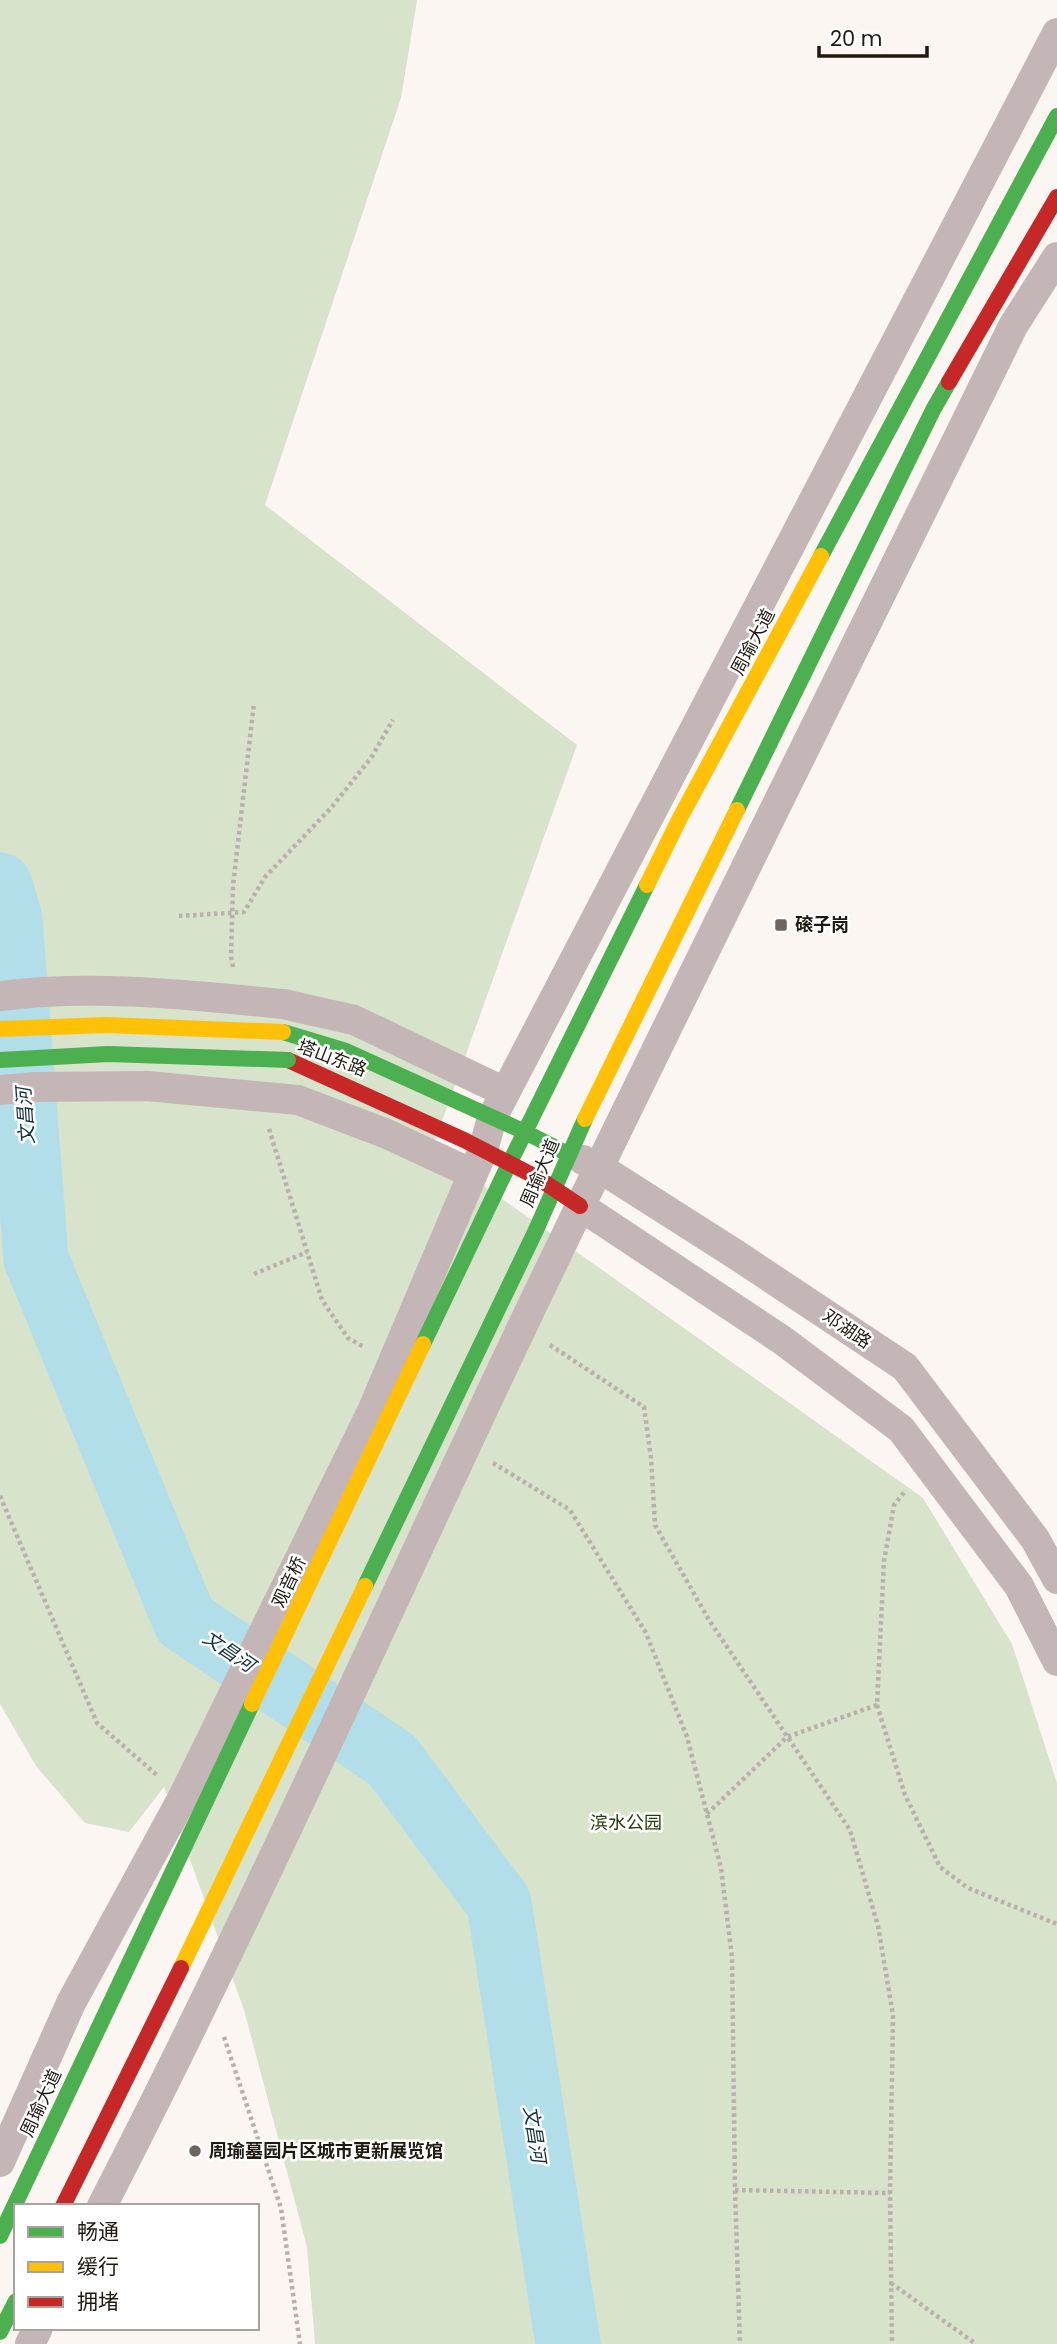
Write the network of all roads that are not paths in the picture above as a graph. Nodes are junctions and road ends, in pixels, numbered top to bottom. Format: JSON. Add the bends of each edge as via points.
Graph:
{"nodes":[{"id":1,"x":1057,"y":33,"type":"edge"},
{"id":2,"x":1057,"y":116,"type":"edge"},
{"id":3,"x":1057,"y":197,"type":"edge"},
{"id":4,"x":1057,"y":257,"type":"edge"},
{"id":5,"x":0,"y":996,"type":"edge"},
{"id":6,"x":283,"y":1018,"type":"junction"},
{"id":7,"x":0,"y":1029,"type":"edge"},
{"id":8,"x":0,"y":1060,"type":"edge"},
{"id":9,"x":0,"y":1090,"type":"edge"},
{"id":10,"x":499,"y":1105,"type":"junction"},
{"id":11,"x":525,"y":1132,"type":"junction"},
{"id":12,"x":568,"y":1154,"type":"junction"},
{"id":13,"x":489,"y":1162,"type":"junction"},
{"id":14,"x":600,"y":1168,"type":"junction"},
{"id":15,"x":554,"y":1186,"type":"junction"},
{"id":16,"x":495,"y":1194,"type":"joint"},
{"id":17,"x":580,"y":1206,"type":"junction"},
{"id":18,"x":1057,"y":1578,"type":"edge"},
{"id":19,"x":1057,"y":1661,"type":"edge"},
{"id":20,"x":117,"y":1986,"type":"joint"},
{"id":21,"x":0,"y":2162,"type":"edge"},
{"id":22,"x":15,"y":2204,"type":"edge"},
{"id":23,"x":64,"y":2204,"type":"edge"},
{"id":24,"x":103,"y":2204,"type":"edge"},
{"id":25,"x":14,"y":2206,"type":"edge"},
{"id":26,"x":0,"y":2236,"type":"edge"},
{"id":27,"x":14,"y":2305,"type":"edge"},
{"id":28,"x":0,"y":2332,"type":"edge"}],
"edges":[{"from":1,"to":10,"type":"street"},
{"from":2,"to":11,"type":"main road","name":"周瑜大道","via":[[680,818]]},
{"from":3,"to":12,"type":"main road","name":"周瑜大道","via":[[933,410]]},
{"from":4,"to":14,"type":"street","via":[[1013,326]]},
{"from":5,"to":6,"type":"street","bridge":true,"via":[[137,991]]},
{"from":6,"to":7,"type":"main road","name":"塔山东路","bridge":true},
{"from":6,"to":10,"type":"street","via":[[354,1020]]},
{"from":8,"to":13,"type":"main road","name":"塔山东路","bridge":true,"via":[[143,1053],[288,1060],[367,1092]]},
{"from":9,"to":13,"type":"street","bridge":true,"via":[[147,1086],[298,1100],[387,1134]]},
{"from":10,"to":11,"type":"main road"},
{"from":10,"to":13,"type":"street"},
{"from":11,"to":12,"type":"main road"},
{"from":11,"to":13,"type":"main road","name":"周瑜大道"},
{"from":12,"to":14,"type":"street","name":"邓湖路"},
{"from":12,"to":15,"type":"main road","name":"周瑜大道"},
{"from":13,"to":15,"type":"main road","name":"塔山东路"},
{"from":13,"to":16,"type":"main road","name":"周瑜大道"},
{"from":13,"to":21,"type":"street","via":[[186,1791],[71,2003]]},
{"from":14,"to":17,"type":"street"},
{"from":14,"to":18,"type":"street","name":"邓湖路","via":[[905,1367],[1035,1539]]},
{"from":15,"to":17,"type":"main road","name":"塔山东路"},
{"from":15,"to":23,"type":"main road","name":"周瑜大道"},
{"from":16,"to":20,"type":"main road","name":"观音桥"},
{"from":17,"to":19,"type":"street","via":[[782,1340],[901,1429],[1019,1586]]},
{"from":17,"to":24,"type":"street","via":[[209,1991]]},
{"from":20,"to":22,"type":"main road","name":"周瑜大道"},
{"from":25,"to":26,"type":"main road","name":"周瑜大道"},
{"from":27,"to":28,"type":"main road"}]}
